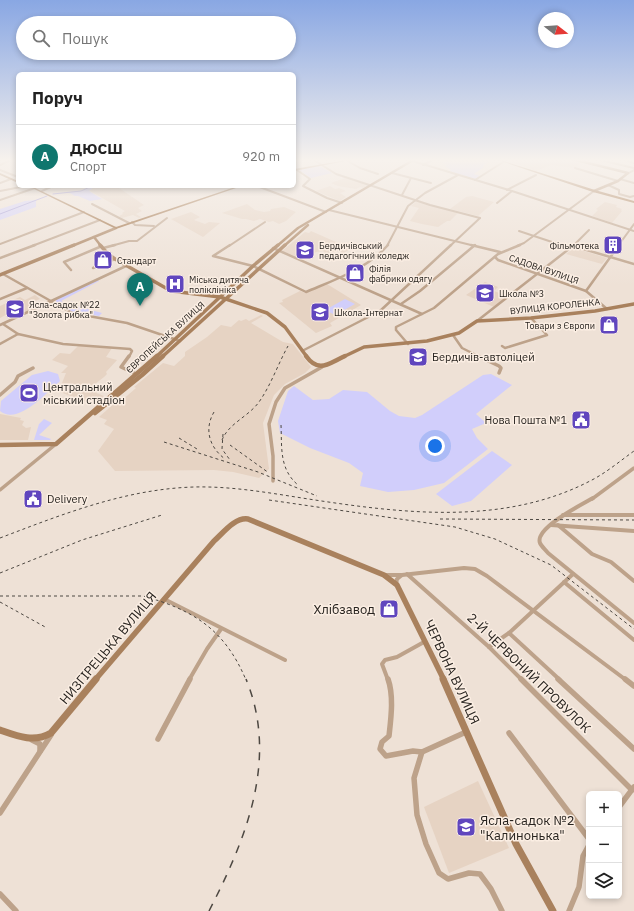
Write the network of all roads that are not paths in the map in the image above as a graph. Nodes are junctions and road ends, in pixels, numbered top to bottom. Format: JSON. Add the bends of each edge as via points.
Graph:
{"nodes":[{"id":1,"x":63,"y":202,"type":"edge"},
{"id":2,"x":194,"y":202,"type":"edge"},
{"id":3,"x":300,"y":202,"type":"edge"},
{"id":4,"x":338,"y":202,"type":"edge"},
{"id":5,"x":414,"y":202,"type":"edge"},
{"id":6,"x":420,"y":202,"type":"edge"},
{"id":7,"x":542,"y":202,"type":"edge"},
{"id":8,"x":579,"y":202,"type":"edge"},
{"id":9,"x":342,"y":203,"type":"joint"},
{"id":10,"x":92,"y":204,"type":"dead end"},
{"id":11,"x":567,"y":210,"type":"junction"},
{"id":12,"x":328,"y":211,"type":"junction"},
{"id":13,"x":84,"y":212,"type":"junction"},
{"id":14,"x":167,"y":218,"type":"dead end"},
{"id":15,"x":100,"y":220,"type":"junction"},
{"id":16,"x":265,"y":222,"type":"dead end"},
{"id":17,"x":310,"y":222,"type":"junction"},
{"id":18,"x":130,"y":223,"type":"junction"},
{"id":19,"x":634,"y":224,"type":"edge"},
{"id":20,"x":155,"y":226,"type":"junction"},
{"id":21,"x":115,"y":227,"type":"junction"},
{"id":22,"x":398,"y":227,"type":"junction"},
{"id":23,"x":589,"y":230,"type":"dead end"},
{"id":24,"x":630,"y":230,"type":"junction"},
{"id":25,"x":519,"y":231,"type":"dead end"},
{"id":26,"x":634,"y":231,"type":"edge"},
{"id":27,"x":533,"y":236,"type":"junction"},
{"id":28,"x":94,"y":237,"type":"junction"},
{"id":29,"x":456,"y":241,"type":"junction"},
{"id":30,"x":0,"y":244,"type":"edge"},
{"id":31,"x":474,"y":245,"type":"junction"},
{"id":32,"x":102,"y":247,"type":"junction"},
{"id":33,"x":571,"y":247,"type":"junction"},
{"id":34,"x":273,"y":248,"type":"junction"},
{"id":35,"x":278,"y":250,"type":"junction"},
{"id":36,"x":500,"y":252,"type":"junction"},
{"id":37,"x":495,"y":257,"type":"junction"},
{"id":38,"x":610,"y":257,"type":"junction"},
{"id":39,"x":0,"y":258,"type":"edge"},
{"id":40,"x":115,"y":259,"type":"junction"},
{"id":41,"x":634,"y":264,"type":"edge"},
{"id":42,"x":126,"y":266,"type":"junction"},
{"id":43,"x":93,"y":268,"type":"dead end"},
{"id":44,"x":255,"y":268,"type":"junction"},
{"id":45,"x":71,"y":270,"type":"dead end"},
{"id":46,"x":2,"y":275,"type":"edge"},
{"id":47,"x":537,"y":275,"type":"junction"},
{"id":48,"x":341,"y":277,"type":"junction"},
{"id":49,"x":27,"y":288,"type":"junction"},
{"id":50,"x":586,"y":291,"type":"junction"},
{"id":51,"x":220,"y":297,"type":"junction"},
{"id":52,"x":0,"y":299,"type":"edge"},
{"id":53,"x":225,"y":299,"type":"junction"},
{"id":54,"x":392,"y":300,"type":"junction"},
{"id":55,"x":51,"y":301,"type":"junction"},
{"id":56,"x":401,"y":304,"type":"junction"},
{"id":57,"x":634,"y":304,"type":"edge"},
{"id":58,"x":607,"y":309,"type":"junction"},
{"id":59,"x":422,"y":314,"type":"junction"},
{"id":60,"x":531,"y":318,"type":"junction"},
{"id":61,"x":477,"y":321,"type":"junction"},
{"id":62,"x":1,"y":324,"type":"edge"},
{"id":63,"x":18,"y":334,"type":"junction"},
{"id":64,"x":453,"y":335,"type":"junction"},
{"id":65,"x":177,"y":340,"type":"junction"},
{"id":66,"x":0,"y":344,"type":"edge"},
{"id":67,"x":408,"y":344,"type":"junction"},
{"id":68,"x":502,"y":346,"type":"dead end"},
{"id":69,"x":302,"y":351,"type":"junction"},
{"id":70,"x":311,"y":363,"type":"junction"},
{"id":71,"x":324,"y":366,"type":"junction"},
{"id":72,"x":33,"y":368,"type":"dead end"},
{"id":73,"x":311,"y":373,"type":"junction"},
{"id":74,"x":499,"y":373,"type":"dead end"},
{"id":75,"x":136,"y":374,"type":"junction"},
{"id":76,"x":0,"y":395,"type":"edge"},
{"id":77,"x":85,"y":419,"type":"junction"},
{"id":78,"x":56,"y":444,"type":"junction"},
{"id":79,"x":0,"y":445,"type":"edge"},
{"id":80,"x":634,"y":468,"type":"edge"},
{"id":81,"x":273,"y":481,"type":"dead end"},
{"id":82,"x":0,"y":490,"type":"edge"},
{"id":83,"x":563,"y":515,"type":"junction"},
{"id":84,"x":634,"y":515,"type":"edge"},
{"id":85,"x":253,"y":520,"type":"joint"},
{"id":86,"x":551,"y":524,"type":"junction"},
{"id":87,"x":558,"y":525,"type":"junction"},
{"id":88,"x":634,"y":531,"type":"edge"},
{"id":89,"x":405,"y":574,"type":"junction"},
{"id":90,"x":573,"y":574,"type":"junction"},
{"id":91,"x":384,"y":575,"type":"junction"},
{"id":92,"x":634,"y":581,"type":"edge"},
{"id":93,"x":564,"y":582,"type":"junction"},
{"id":94,"x":397,"y":585,"type":"junction"},
{"id":95,"x":164,"y":599,"type":"junction"},
{"id":96,"x":533,"y":611,"type":"junction"},
{"id":97,"x":634,"y":623,"type":"edge"},
{"id":98,"x":221,"y":629,"type":"junction"},
{"id":99,"x":509,"y":632,"type":"junction"},
{"id":100,"x":634,"y":640,"type":"edge"},
{"id":101,"x":424,"y":642,"type":"junction"},
{"id":102,"x":489,"y":648,"type":"junction"},
{"id":103,"x":285,"y":660,"type":"dead end"},
{"id":104,"x":634,"y":686,"type":"edge"},
{"id":105,"x":54,"y":729,"type":"junction"},
{"id":106,"x":0,"y":730,"type":"edge"},
{"id":107,"x":466,"y":732,"type":"junction"},
{"id":108,"x":509,"y":733,"type":"dead end"},
{"id":109,"x":31,"y":739,"type":"junction"},
{"id":110,"x":158,"y":739,"type":"dead end"},
{"id":111,"x":634,"y":749,"type":"edge"},
{"id":112,"x":422,"y":752,"type":"junction"},
{"id":113,"x":39,"y":754,"type":"junction"},
{"id":114,"x":633,"y":789,"type":"edge"},
{"id":115,"x":622,"y":803,"type":"edge"},
{"id":116,"x":0,"y":813,"type":"edge"},
{"id":117,"x":586,"y":835,"type":"edge"},
{"id":118,"x":586,"y":849,"type":"edge"},
{"id":119,"x":0,"y":894,"type":"edge"},
{"id":120,"x":16,"y":911,"type":"edge"},
{"id":121,"x":502,"y":911,"type":"edge"},
{"id":122,"x":553,"y":911,"type":"edge"},
{"id":123,"x":570,"y":911,"type":"edge"}],
"edges":[{"from":1,"to":13,"type":"main road"},
{"from":2,"to":18,"type":"main road"},
{"from":3,"to":12,"type":"street","name":"САДОВА ВУЛИЦЯ"},
{"from":4,"to":9,"type":"street"},
{"from":5,"to":22,"type":"street","via":[[405,211]]},
{"from":6,"to":29,"type":"street","via":[[480,218]]},
{"from":7,"to":11,"type":"street"},
{"from":8,"to":11,"type":"street"},
{"from":9,"to":12,"type":"main road","name":"ЄВРОПЕЙСЬКА ВУЛИЦЯ"},
{"from":10,"to":18,"type":"street"},
{"from":11,"to":24,"type":"street"},
{"from":11,"to":27,"type":"street"},
{"from":12,"to":17,"type":"main road","name":"ЄВРОПЕЙСЬКА ВУЛИЦЯ"},
{"from":12,"to":22,"type":"street","name":"САДОВА ВУЛИЦЯ"},
{"from":13,"to":15,"type":"main road"},
{"from":13,"to":30,"type":"street"},
{"from":14,"to":20,"type":"street"},
{"from":15,"to":21,"type":"main road"},
{"from":15,"to":39,"type":"street"},
{"from":16,"to":44,"type":"street","via":[[213,256]]},
{"from":17,"to":34,"type":"main road","name":"ЄВРОПЕЙСЬКА ВУЛИЦЯ"},
{"from":17,"to":35,"type":"main road","name":"ЄВРОПЕЙСЬКА ВУЛИЦЯ"},
{"from":18,"to":20,"type":"street"},
{"from":18,"to":21,"type":"main road"},
{"from":19,"to":24,"type":"street"},
{"from":20,"to":32,"type":"street","via":[[137,240]]},
{"from":21,"to":28,"type":"main road"},
{"from":22,"to":29,"type":"street","name":"САДОВА ВУЛИЦЯ"},
{"from":22,"to":48,"type":"street","via":[[381,252]]},
{"from":23,"to":33,"type":"street"},
{"from":24,"to":26,"type":"street"},
{"from":24,"to":38,"type":"street"},
{"from":25,"to":27,"type":"street"},
{"from":27,"to":33,"type":"street"},
{"from":27,"to":36,"type":"street","via":[[524,243]]},
{"from":28,"to":32,"type":"main road"},
{"from":28,"to":46,"type":"main road"},
{"from":29,"to":31,"type":"street","name":"САДОВА ВУЛИЦЯ"},
{"from":29,"to":54,"type":"street"},
{"from":31,"to":36,"type":"street","name":"САДОВА ВУЛИЦЯ"},
{"from":31,"to":56,"type":"street"},
{"from":32,"to":40,"type":"main road"},
{"from":32,"to":45,"type":"street","via":[[64,262]]},
{"from":33,"to":38,"type":"street"},
{"from":33,"to":47,"type":"street"},
{"from":34,"to":35,"type":"street"},
{"from":34,"to":44,"type":"main road","name":"ЄВРОПЕЙСЬКА ВУЛИЦЯ"},
{"from":35,"to":44,"type":"main road","name":"ЄВРОПЕЙСЬКА ВУЛИЦЯ"},
{"from":35,"to":48,"type":"street"},
{"from":36,"to":37,"type":"street"},
{"from":37,"to":47,"type":"street","name":"САДОВА ВУЛИЦЯ"},
{"from":37,"to":59,"type":"street","via":[[434,308]]},
{"from":38,"to":41,"type":"street"},
{"from":38,"to":50,"type":"street"},
{"from":40,"to":42,"type":"main road"},
{"from":40,"to":43,"type":"street"},
{"from":42,"to":51,"type":"main road","via":[[171,291]]},
{"from":42,"to":55,"type":"street"},
{"from":44,"to":48,"type":"street","via":[[305,292]]},
{"from":44,"to":51,"type":"main road","name":"ЄВРОПЕЙСЬКА ВУЛИЦЯ"},
{"from":44,"to":53,"type":"main road","name":"ЄВРОПЕЙСЬКА ВУЛИЦЯ"},
{"from":46,"to":49,"type":"street"},
{"from":47,"to":50,"type":"street","name":"САДОВА ВУЛИЦЯ"},
{"from":47,"to":61,"type":"street"},
{"from":48,"to":54,"type":"street"},
{"from":49,"to":52,"type":"street"},
{"from":49,"to":55,"type":"street"},
{"from":50,"to":58,"type":"street","name":"САДОВА ВУЛИЦЯ"},
{"from":51,"to":53,"type":"main road"},
{"from":51,"to":65,"type":"main road","name":"ЄВРОПЕЙСЬКА ВУЛИЦЯ"},
{"from":53,"to":65,"type":"main road","name":"ЄВРОПЕЙСЬКА ВУЛИЦЯ"},
{"from":53,"to":69,"type":"main road","via":[[273,317]]},
{"from":54,"to":56,"type":"street"},
{"from":54,"to":69,"type":"street","via":[[380,311]]},
{"from":55,"to":62,"type":"street"},
{"from":55,"to":65,"type":"street","via":[[72,313],[127,323]]},
{"from":56,"to":59,"type":"street"},
{"from":57,"to":58,"type":"main road","name":"ВУЛИЦЯ КОРОЛЕНКА"},
{"from":58,"to":60,"type":"main road","name":"ВУЛИЦЯ КОРОЛЕНКА"},
{"from":59,"to":67,"type":"street","via":[[396,327]]},
{"from":60,"to":61,"type":"main road","name":"ВУЛИЦЯ КОРОЛЕНКА"},
{"from":60,"to":68,"type":"street","via":[[547,335],[505,348]]},
{"from":61,"to":64,"type":"main road","via":[[469,328]]},
{"from":62,"to":63,"type":"street"},
{"from":63,"to":66,"type":"street"},
{"from":63,"to":75,"type":"street","via":[[63,344],[130,349],[132,351],[121,367]]},
{"from":64,"to":67,"type":"main road"},
{"from":64,"to":74,"type":"street","via":[[462,348],[499,366]]},
{"from":65,"to":75,"type":"main road","name":"ЄВРОПЕЙСЬКА ВУЛИЦЯ"},
{"from":65,"to":77,"type":"main road","name":"ЄВРОПЕЙСЬКА ВУЛИЦЯ","via":[[117,396]]},
{"from":67,"to":71,"type":"main road","via":[[364,347]]},
{"from":69,"to":70,"type":"main road"},
{"from":70,"to":71,"type":"main road"},
{"from":70,"to":73,"type":"street","via":[[314,368]]},
{"from":71,"to":73,"type":"street"},
{"from":72,"to":76,"type":"street","via":[[18,376]]},
{"from":73,"to":81,"type":"street","via":[[285,388],[276,402],[269,424],[274,456]]},
{"from":75,"to":77,"type":"main road","name":"ЄВРОПЕЙСЬКА ВУЛИЦЯ"},
{"from":77,"to":78,"type":"main road","name":"ЄВРОПЕЙСЬКА ВУЛИЦЯ"},
{"from":78,"to":79,"type":"main road"},
{"from":78,"to":82,"type":"street","name":"ЄВРОПЕЙСЬКА ВУЛИЦЯ"},
{"from":80,"to":83,"type":"street","via":[[590,500]]},
{"from":83,"to":84,"type":"street"},
{"from":83,"to":86,"type":"street"},
{"from":85,"to":91,"type":"main road","name":"ЧЕРВОНА ВУЛИЦЯ"},
{"from":85,"to":95,"type":"main road","name":"НИЗГІРЕЦЬКА ВУЛИЦЯ","via":[[242,518],[234,522],[214,541]]},
{"from":86,"to":87,"type":"street"},
{"from":86,"to":90,"type":"street","via":[[540,538],[540,543]]},
{"from":87,"to":88,"type":"street"},
{"from":87,"to":92,"type":"street","via":[[592,554],[612,562]]},
{"from":89,"to":91,"type":"street"},
{"from":89,"to":94,"type":"street","via":[[397,579]]},
{"from":89,"to":96,"type":"street","via":[[471,568]]},
{"from":89,"to":102,"type":"street","name":"2-Й ЧЕРВОНИЙ ПРОВУЛОК"},
{"from":90,"to":93,"type":"street"},
{"from":90,"to":97,"type":"street"},
{"from":91,"to":94,"type":"main road","name":"ЧЕРВОНА ВУЛИЦЯ"},
{"from":93,"to":96,"type":"street"},
{"from":93,"to":100,"type":"street"},
{"from":94,"to":101,"type":"main road","name":"ЧЕРВОНА ВУЛИЦЯ"},
{"from":95,"to":98,"type":"street"},
{"from":95,"to":105,"type":"main road","name":"НИЗГІРЕЦЬКА ВУЛИЦЯ"},
{"from":96,"to":99,"type":"street"},
{"from":96,"to":104,"type":"street"},
{"from":98,"to":103,"type":"street"},
{"from":98,"to":110,"type":"street","via":[[206,650]]},
{"from":99,"to":102,"type":"street"},
{"from":99,"to":111,"type":"street"},
{"from":101,"to":107,"type":"main road","name":"ЧЕРВОНА ВУЛИЦЯ"},
{"from":101,"to":112,"type":"street","via":[[397,657],[385,660],[382,664],[391,687],[391,706],[389,736],[382,742],[380,749],[386,756],[414,750]]},
{"from":102,"to":114,"type":"street","name":"2-Й ЧЕРВОНИЙ ПРОВУЛОК"},
{"from":105,"to":109,"type":"main road","via":[[46,737]]},
{"from":105,"to":113,"type":"street","name":"НИЗГІРЕЦЬКА ВУЛИЦЯ"},
{"from":106,"to":109,"type":"main road"},
{"from":107,"to":112,"type":"street"},
{"from":107,"to":122,"type":"main road","name":"ЧЕРВОНА ВУЛИЦЯ","via":[[516,844]]},
{"from":108,"to":117,"type":"street"},
{"from":109,"to":113,"type":"street","via":[[40,744]]},
{"from":112,"to":121,"type":"street","via":[[414,778],[417,815],[439,873],[448,879],[469,873],[480,874]]},
{"from":113,"to":116,"type":"street","name":"НИЗГІРЕЦЬКА ВУЛИЦЯ"},
{"from":114,"to":115,"type":"street"},
{"from":118,"to":123,"type":"street","via":[[580,860],[580,885]]},
{"from":119,"to":120,"type":"street"}]}
